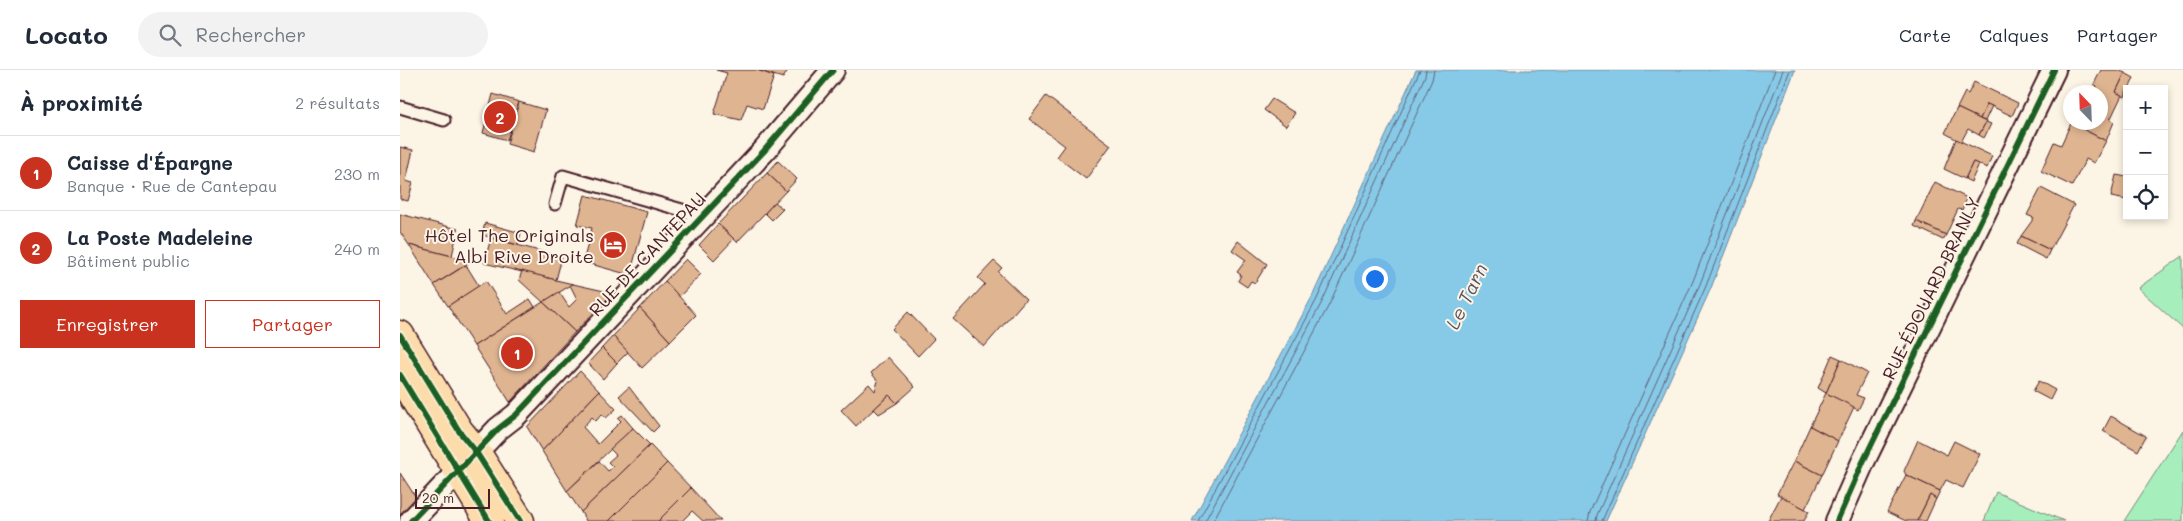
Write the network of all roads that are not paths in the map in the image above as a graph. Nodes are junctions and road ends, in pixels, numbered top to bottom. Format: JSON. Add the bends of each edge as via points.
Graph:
{"nodes":[{"id":1,"x":832,"y":70,"type":"edge"},
{"id":2,"x":2054,"y":70,"type":"edge"},
{"id":3,"x":400,"y":107,"type":"edge"},
{"id":4,"x":444,"y":120,"type":"dead end"},
{"id":5,"x":555,"y":204,"type":"dead end"},
{"id":6,"x":703,"y":216,"type":"junction"},
{"id":7,"x":400,"y":335,"type":"edge"},
{"id":8,"x":400,"y":375,"type":"edge"},
{"id":9,"x":467,"y":461,"type":"junction"},
{"id":10,"x":411,"y":521,"type":"edge"},
{"id":11,"x":489,"y":521,"type":"edge"},
{"id":12,"x":520,"y":521,"type":"edge"},
{"id":13,"x":1837,"y":521,"type":"edge"}],
"edges":[{"from":1,"to":6,"type":"street","name":"RUE DE CANTEPAU","via":[[764,152]]},
{"from":2,"to":13,"type":"street","name":"RUE ÉDOUARD BRANLY"},
{"from":3,"to":4,"type":"lane"},
{"from":5,"to":6,"type":"lane","via":[[563,176]]},
{"from":6,"to":9,"type":"street","name":"RUE DE CANTEPAU","via":[[516,415]]},
{"from":7,"to":9,"type":"main road","via":[[459,430]]},
{"from":8,"to":9,"type":"main road"},
{"from":9,"to":10,"type":"street","name":"RUE DE CANTEPAU"},
{"from":9,"to":11,"type":"main road"},
{"from":9,"to":12,"type":"main road"}]}
